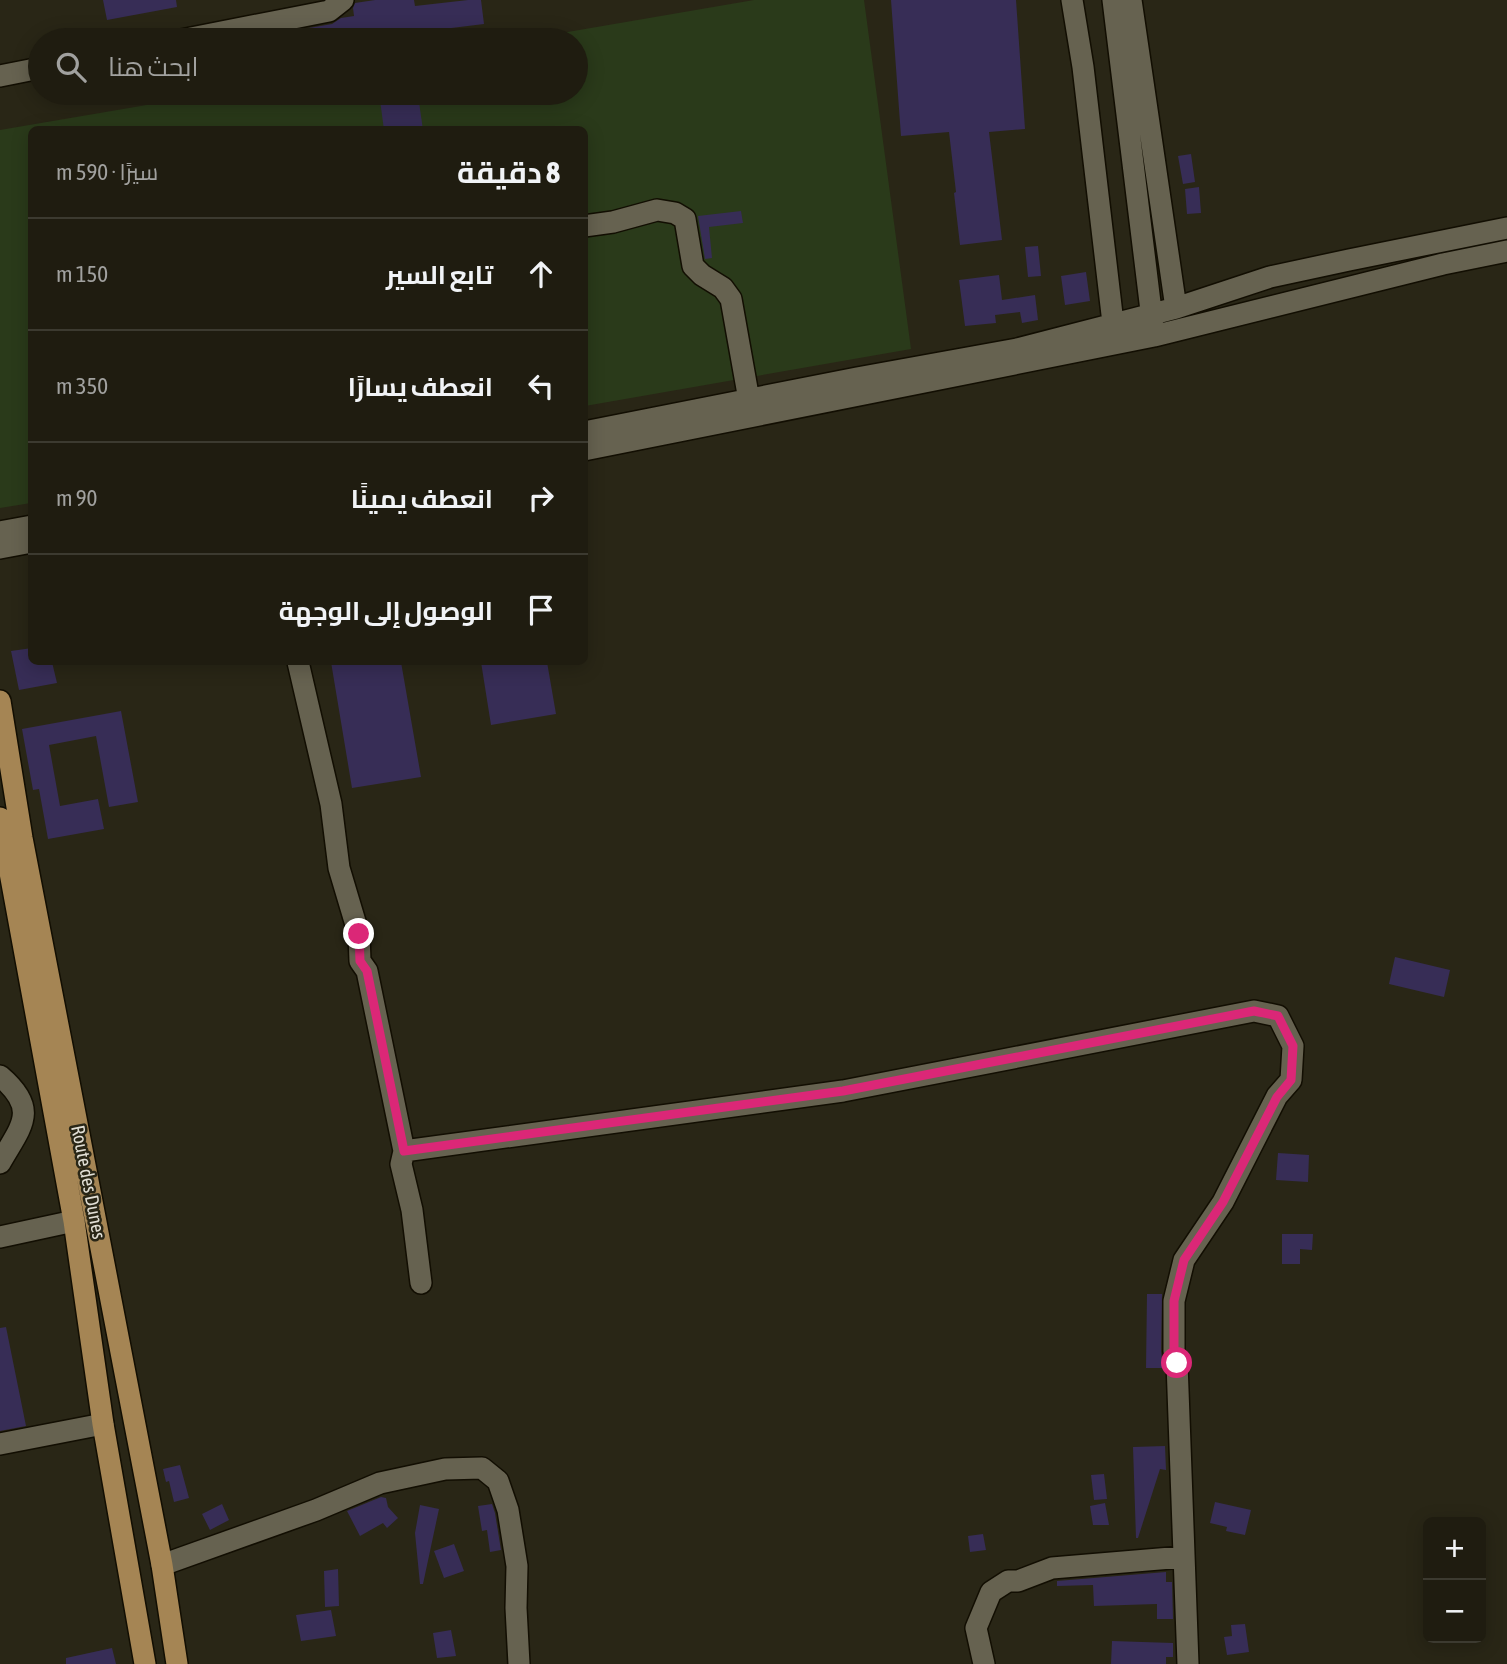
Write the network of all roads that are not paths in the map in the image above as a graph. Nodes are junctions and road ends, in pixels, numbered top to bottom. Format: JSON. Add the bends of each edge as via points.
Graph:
{"nodes":[{"id":1,"x":343,"y":0,"type":"edge"},
{"id":2,"x":1072,"y":0,"type":"edge"},
{"id":3,"x":1113,"y":0,"type":"edge"},
{"id":4,"x":1131,"y":0,"type":"edge"},
{"id":5,"x":242,"y":28,"type":"edge"},
{"id":6,"x":28,"y":70,"type":"edge"},
{"id":7,"x":0,"y":76,"type":"edge"},
{"id":8,"x":588,"y":225,"type":"edge"},
{"id":9,"x":1507,"y":228,"type":"edge"},
{"id":10,"x":1507,"y":251,"type":"edge"},
{"id":11,"x":1176,"y":308,"type":"junction"},
{"id":12,"x":1150,"y":314,"type":"junction"},
{"id":13,"x":1113,"y":323,"type":"junction"},
{"id":14,"x":1154,"y":336,"type":"junction"},
{"id":15,"x":749,"y":400,"type":"junction"},
{"id":16,"x":588,"y":431,"type":"edge"},
{"id":17,"x":588,"y":449,"type":"edge"},
{"id":18,"x":28,"y":527,"type":"edge"},
{"id":19,"x":0,"y":532,"type":"edge"},
{"id":20,"x":28,"y":543,"type":"edge"},
{"id":21,"x":0,"y":548,"type":"edge"},
{"id":22,"x":299,"y":665,"type":"edge"},
{"id":23,"x":0,"y":701,"type":"edge"},
{"id":24,"x":0,"y":818,"type":"edge"},
{"id":25,"x":0,"y":1076,"type":"edge"},
{"id":26,"x":404,"y":1151,"type":"junction"},
{"id":27,"x":0,"y":1163,"type":"edge"},
{"id":28,"x":74,"y":1221,"type":"junction"},
{"id":29,"x":0,"y":1237,"type":"edge"},
{"id":30,"x":421,"y":1283,"type":"dead end"},
{"id":31,"x":103,"y":1424,"type":"junction"},
{"id":32,"x":0,"y":1444,"type":"edge"},
{"id":33,"x":1183,"y":1558,"type":"junction"},
{"id":34,"x":162,"y":1564,"type":"junction"},
{"id":35,"x":145,"y":1664,"type":"edge"},
{"id":36,"x":177,"y":1664,"type":"edge"},
{"id":37,"x":519,"y":1664,"type":"edge"},
{"id":38,"x":984,"y":1664,"type":"edge"},
{"id":39,"x":1188,"y":1664,"type":"edge"}],
"edges":[{"from":1,"to":5,"type":"street","via":[[329,11]]},
{"from":2,"to":13,"type":"street"},
{"from":3,"to":12,"type":"street"},
{"from":4,"to":11,"type":"street"},
{"from":6,"to":7,"type":"street"},
{"from":8,"to":15,"type":"street","via":[[657,210],[685,219],[693,266],[731,299]]},
{"from":9,"to":11,"type":"street","via":[[1270,277]]},
{"from":10,"to":14,"type":"street"},
{"from":11,"to":12,"type":"street"},
{"from":12,"to":13,"type":"street"},
{"from":12,"to":14,"type":"street"},
{"from":13,"to":15,"type":"street","via":[[1017,349]]},
{"from":14,"to":17,"type":"street"},
{"from":15,"to":16,"type":"street"},
{"from":18,"to":19,"type":"street"},
{"from":20,"to":21,"type":"street"},
{"from":22,"to":26,"type":"street"},
{"from":23,"to":34,"type":"main road","name":"Route des Dunes","via":[[22,838]]},
{"from":24,"to":28,"type":"main road","name":"Route des Dunes"},
{"from":25,"to":27,"type":"street","via":[[15,1088],[24,1106],[23,1123]]},
{"from":26,"to":30,"type":"street","via":[[401,1164]]},
{"from":26,"to":33,"type":"street","via":[[843,1091],[1254,1011],[1278,1016],[1293,1046],[1291,1080],[1277,1097],[1223,1202],[1184,1260],[1174,1301]]},
{"from":28,"to":29,"type":"street"},
{"from":28,"to":31,"type":"main road","name":"Route des Dunes"},
{"from":31,"to":32,"type":"street"},
{"from":31,"to":35,"type":"main road","name":"Route des Dunes"},
{"from":33,"to":38,"type":"street","via":[[1052,1568],[1008,1581],[990,1592],[976,1628]]},
{"from":33,"to":39,"type":"street"},
{"from":34,"to":36,"type":"main road","name":"Route des Dunes"},
{"from":34,"to":37,"type":"street","via":[[380,1483],[445,1469],[482,1468],[498,1481],[508,1510],[517,1566]]}]}
